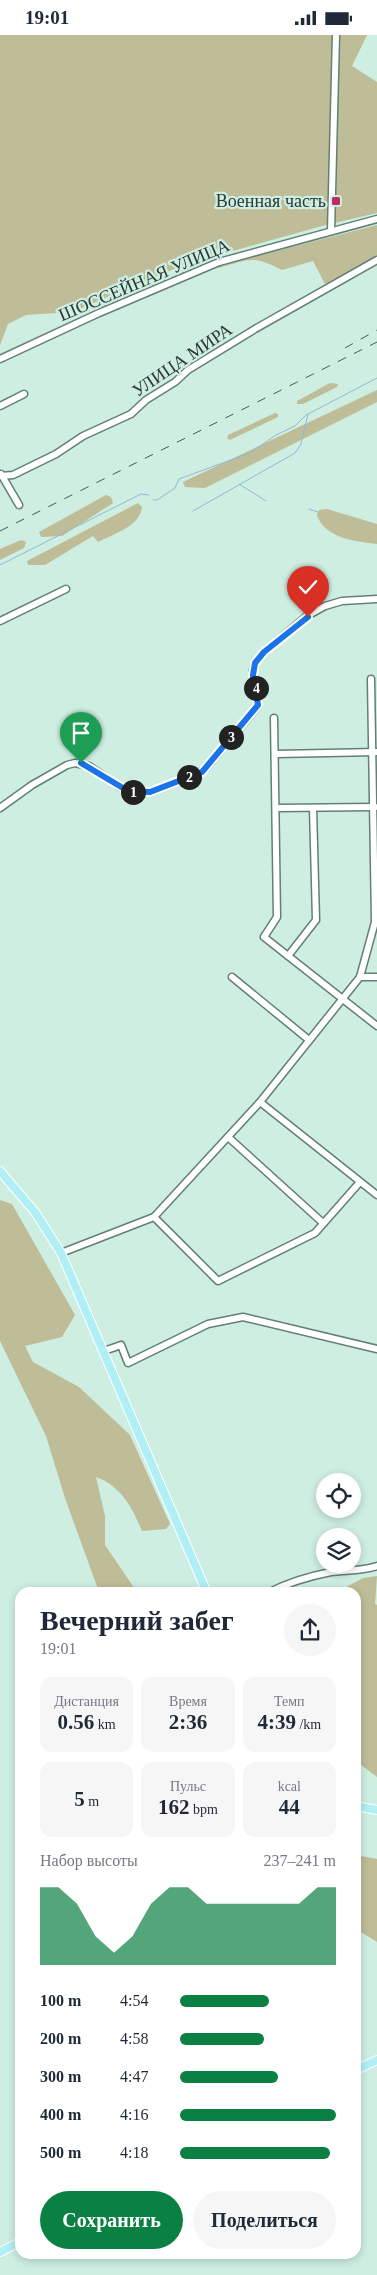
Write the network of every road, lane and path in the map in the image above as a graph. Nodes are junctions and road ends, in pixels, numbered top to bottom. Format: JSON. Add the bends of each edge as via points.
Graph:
{"nodes":[{"id":1,"x":336,"y":35,"type":"edge"},
{"id":2,"x":377,"y":219,"type":"edge"},
{"id":3,"x":331,"y":231,"type":"junction"},
{"id":4,"x":377,"y":260,"type":"edge"},
{"id":5,"x":0,"y":359,"type":"edge"},
{"id":6,"x":24,"y":394,"type":"dead end"},
{"id":7,"x":0,"y":406,"type":"edge"},
{"id":8,"x":1,"y":475,"type":"edge"},
{"id":9,"x":19,"y":505,"type":"dead end"},
{"id":10,"x":66,"y":589,"type":"dead end"},
{"id":11,"x":377,"y":599,"type":"edge"},
{"id":12,"x":0,"y":621,"type":"edge"},
{"id":13,"x":370,"y":679,"type":"dead end"},
{"id":14,"x":374,"y":695,"type":"edge"},
{"id":15,"x":274,"y":717,"type":"dead end"},
{"id":16,"x":374,"y":752,"type":"edge"},
{"id":17,"x":276,"y":754,"type":"junction"},
{"id":18,"x":375,"y":807,"type":"edge"},
{"id":19,"x":0,"y":808,"type":"edge"},
{"id":20,"x":276,"y":808,"type":"junction"},
{"id":21,"x":313,"y":808,"type":"junction"},
{"id":22,"x":376,"y":865,"type":"edge"},
{"id":23,"x":376,"y":922,"type":"edge"},
{"id":24,"x":288,"y":956,"type":"junction"},
{"id":25,"x":232,"y":977,"type":"dead end"},
{"id":26,"x":360,"y":977,"type":"junction"},
{"id":27,"x":377,"y":977,"type":"edge"},
{"id":28,"x":342,"y":998,"type":"junction"},
{"id":29,"x":377,"y":1026,"type":"edge"},
{"id":30,"x":309,"y":1040,"type":"junction"},
{"id":31,"x":260,"y":1102,"type":"junction"},
{"id":32,"x":228,"y":1137,"type":"junction"},
{"id":33,"x":0,"y":1171,"type":"edge"},
{"id":34,"x":360,"y":1182,"type":"junction"},
{"id":35,"x":377,"y":1195,"type":"edge"},
{"id":36,"x":154,"y":1217,"type":"junction"},
{"id":37,"x":323,"y":1223,"type":"junction"},
{"id":38,"x":61,"y":1253,"type":"junction"},
{"id":39,"x":377,"y":1349,"type":"edge"},
{"id":40,"x":104,"y":1351,"type":"junction"},
{"id":41,"x":377,"y":1566,"type":"edge"},
{"id":42,"x":204,"y":1587,"type":"edge"},
{"id":43,"x":280,"y":1587,"type":"edge"},
{"id":44,"x":361,"y":1807,"type":"edge"},
{"id":45,"x":377,"y":1810,"type":"edge"},
{"id":46,"x":377,"y":2059,"type":"edge"},
{"id":47,"x":361,"y":2067,"type":"edge"},
{"id":48,"x":15,"y":2244,"type":"edge"},
{"id":49,"x":0,"y":2252,"type":"edge"}],
"edges":[{"from":1,"to":3,"type":"street"},
{"from":2,"to":3,"type":"street","name":"ШОССЕЙНАЯ УЛИЦА"},
{"from":3,"to":5,"type":"street","name":"ШОССЕЙНАЯ УЛИЦА","via":[[219,262]]},
{"from":4,"to":8,"type":"street","name":"УЛИЦА МИРА","via":[[188,370],[132,414],[82,436],[56,454],[13,475]]},
{"from":6,"to":7,"type":"street"},
{"from":8,"to":9,"type":"street"},
{"from":10,"to":12,"type":"street"},
{"from":11,"to":19,"type":"street","via":[[342,601],[325,606],[259,657],[253,670],[258,705],[202,772],[150,792],[136,792],[120,787],[89,766],[75,763],[32,785]]},
{"from":13,"to":14,"type":"street"},
{"from":14,"to":16,"type":"street"},
{"from":15,"to":17,"type":"street"},
{"from":16,"to":17,"type":"street"},
{"from":16,"to":18,"type":"street"},
{"from":17,"to":20,"type":"street"},
{"from":18,"to":21,"type":"street"},
{"from":18,"to":22,"type":"street"},
{"from":20,"to":21,"type":"street"},
{"from":20,"to":24,"type":"street","via":[[277,917],[264,937]]},
{"from":21,"to":24,"type":"street","via":[[316,920]]},
{"from":22,"to":23,"type":"street"},
{"from":23,"to":26,"type":"street"},
{"from":24,"to":28,"type":"street"},
{"from":25,"to":30,"type":"street"},
{"from":26,"to":27,"type":"street"},
{"from":26,"to":28,"type":"street"},
{"from":28,"to":29,"type":"street"},
{"from":28,"to":30,"type":"street"},
{"from":30,"to":31,"type":"street"},
{"from":31,"to":32,"type":"street"},
{"from":31,"to":34,"type":"street"},
{"from":32,"to":36,"type":"street"},
{"from":32,"to":37,"type":"street"},
{"from":33,"to":38,"type":"main road","via":[[34,1212]]},
{"from":34,"to":35,"type":"street"},
{"from":34,"to":37,"type":"street"},
{"from":36,"to":37,"type":"street","via":[[218,1281],[315,1233]]},
{"from":36,"to":38,"type":"street"},
{"from":38,"to":40,"type":"main road"},
{"from":39,"to":40,"type":"street","via":[[243,1317],[208,1324],[128,1363],[120,1345]]},
{"from":40,"to":42,"type":"main road"},
{"from":41,"to":43,"type":"street","via":[[330,1573]]},
{"from":44,"to":45,"type":"main road"},
{"from":46,"to":47,"type":"main road"},
{"from":48,"to":49,"type":"main road"}]}
